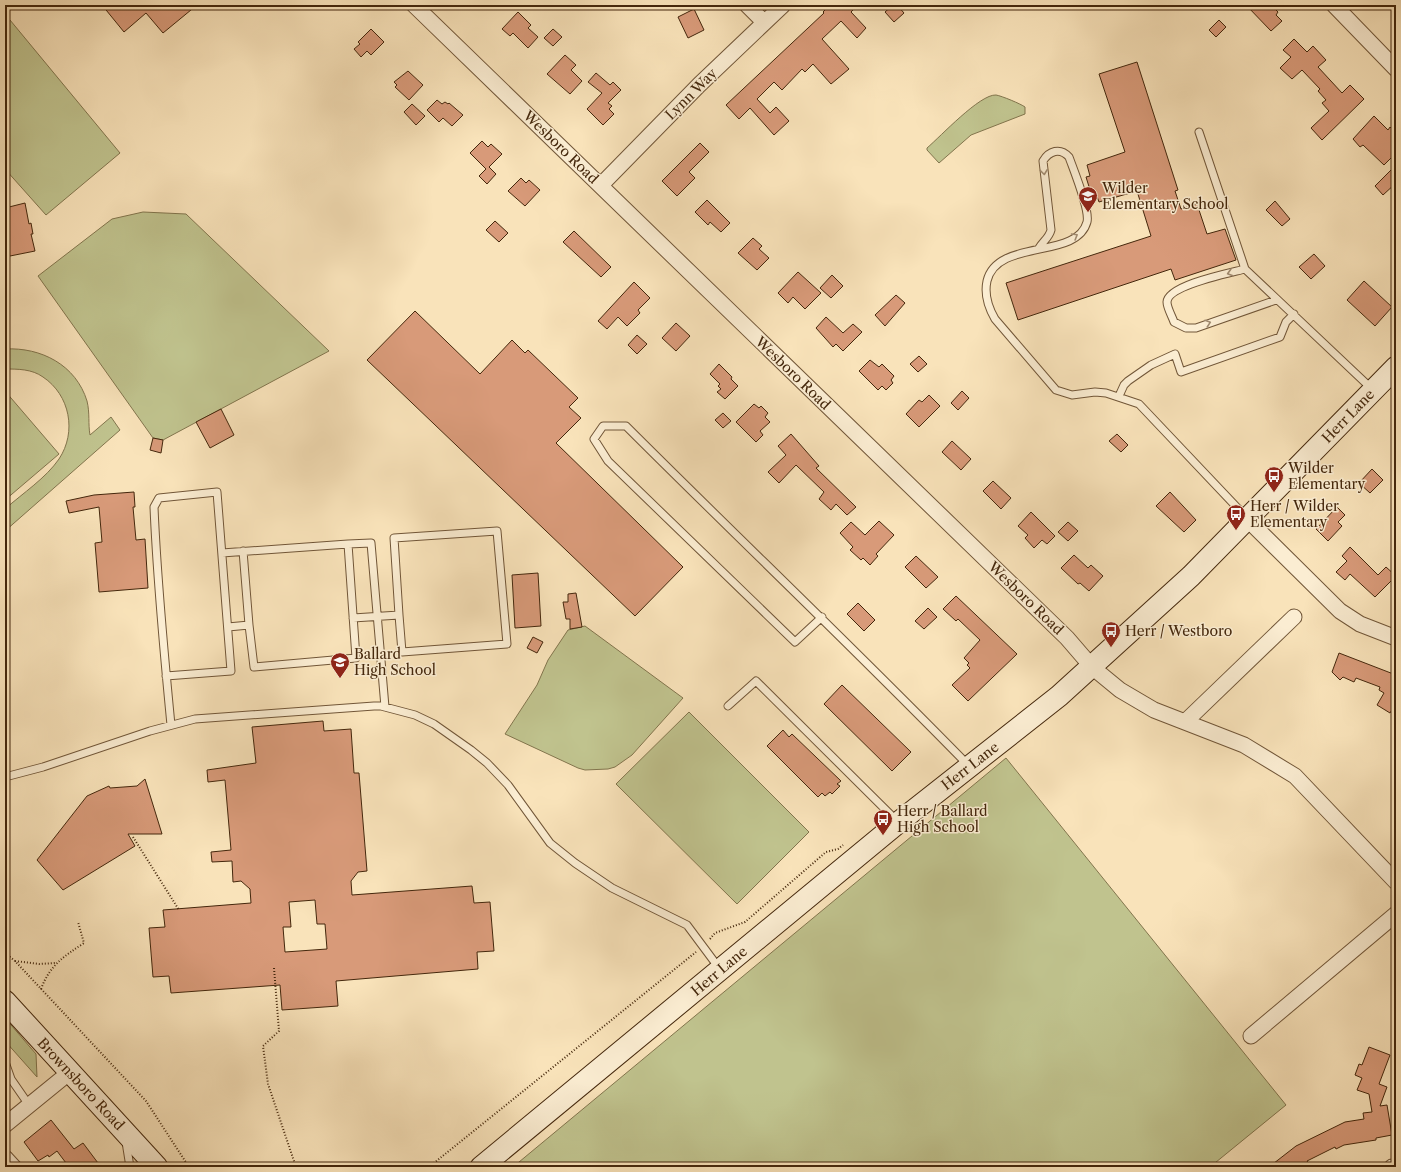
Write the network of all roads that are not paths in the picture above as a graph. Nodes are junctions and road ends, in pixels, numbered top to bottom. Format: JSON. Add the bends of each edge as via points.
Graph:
{"nodes":[{"id":1,"x":414,"y":5,"type":"edge"},
{"id":2,"x":747,"y":5,"type":"edge"},
{"id":3,"x":783,"y":5,"type":"edge"},
{"id":4,"x":1334,"y":5,"type":"edge"},
{"id":5,"x":764,"y":22,"type":"junction"},
{"id":6,"x":1396,"y":69,"type":"edge"},
{"id":7,"x":1199,"y":132,"type":"dead end"},
{"id":8,"x":601,"y":185,"type":"junction"},
{"id":9,"x":1039,"y":248,"type":"junction"},
{"id":10,"x":1245,"y":269,"type":"junction"},
{"id":11,"x":1274,"y":298,"type":"junction"},
{"id":12,"x":1294,"y":314,"type":"junction"},
{"id":13,"x":1396,"y":368,"type":"edge"},
{"id":14,"x":1374,"y":390,"type":"junction"},
{"id":15,"x":1120,"y":396,"type":"junction"},
{"id":16,"x":1248,"y":520,"type":"junction"},
{"id":17,"x":348,"y":544,"type":"junction"},
{"id":18,"x":243,"y":552,"type":"junction"},
{"id":19,"x":222,"y":553,"type":"junction"},
{"id":20,"x":399,"y":615,"type":"junction"},
{"id":21,"x":378,"y":616,"type":"junction"},
{"id":22,"x":1294,"y":616,"type":"dead end"},
{"id":23,"x":822,"y":617,"type":"junction"},
{"id":24,"x":353,"y":618,"type":"junction"},
{"id":25,"x":249,"y":625,"type":"junction"},
{"id":26,"x":228,"y":627,"type":"junction"},
{"id":27,"x":1396,"y":638,"type":"edge"},
{"id":28,"x":1092,"y":667,"type":"junction"},
{"id":29,"x":166,"y":676,"type":"junction"},
{"id":30,"x":728,"y":706,"type":"dead end"},
{"id":31,"x":385,"y":707,"type":"junction"},
{"id":32,"x":1186,"y":721,"type":"junction"},
{"id":33,"x":171,"y":725,"type":"junction"},
{"id":34,"x":969,"y":767,"type":"junction"},
{"id":35,"x":5,"y":777,"type":"edge"},
{"id":36,"x":898,"y":822,"type":"junction"},
{"id":37,"x":1396,"y":882,"type":"edge"},
{"id":38,"x":1396,"y":914,"type":"edge"},
{"id":39,"x":721,"y":970,"type":"junction"},
{"id":40,"x":5,"y":1001,"type":"edge"},
{"id":41,"x":1251,"y":1036,"type":"dead end"},
{"id":42,"x":5,"y":1062,"type":"edge"},
{"id":43,"x":70,"y":1072,"type":"junction"},
{"id":44,"x":29,"y":1106,"type":"junction"},
{"id":45,"x":5,"y":1125,"type":"edge"},
{"id":46,"x":125,"y":1132,"type":"junction"},
{"id":47,"x":8,"y":1155,"type":"dead end"},
{"id":48,"x":1396,"y":1166,"type":"edge"},
{"id":49,"x":19,"y":1167,"type":"edge"},
{"id":50,"x":130,"y":1167,"type":"edge"},
{"id":51,"x":157,"y":1167,"type":"edge"},
{"id":52,"x":481,"y":1167,"type":"edge"},
{"id":53,"x":1392,"y":1167,"type":"edge"}],
"edges":[{"from":1,"to":8,"type":"street","name":"Wesboro Road"},
{"from":2,"to":5,"type":"street"},
{"from":3,"to":5,"type":"street","name":"Lynn Way"},
{"from":4,"to":6,"type":"street"},
{"from":5,"to":8,"type":"street","name":"Lynn Way"},
{"from":7,"to":10,"type":"lane"},
{"from":8,"to":28,"type":"street","name":"Wesboro Road","via":[[1067,638]]},
{"from":9,"to":9,"type":"lane","one_way":true,"via":[[1046,249],[1076,237],[1087,222],[1086,210],[1069,157],[1060,151],[1052,152],[1043,161],[1051,230],[1049,237]]},
{"from":9,"to":15,"type":"lane","via":[[1007,259],[990,274],[986,296],[995,319],[1056,390],[1067,394],[1095,392]]},
{"from":10,"to":11,"type":"lane"},
{"from":10,"to":11,"type":"lane","one_way":true,"via":[[1174,291],[1168,302],[1174,322],[1186,328],[1196,328]]},
{"from":11,"to":12,"type":"lane"},
{"from":12,"to":14,"type":"lane"},
{"from":12,"to":15,"type":"lane","via":[[1286,322],[1280,337],[1181,372],[1175,354],[1161,359],[1128,381]]},
{"from":13,"to":14,"type":"main road","name":"Herr Lane"},
{"from":14,"to":16,"type":"main road","name":"Herr Lane"},
{"from":15,"to":16,"type":"lane","via":[[1138,404]]},
{"from":16,"to":27,"type":"street","via":[[1340,611],[1360,624]]},
{"from":16,"to":28,"type":"main road","name":"Herr Lane"},
{"from":17,"to":18,"type":"lane"},
{"from":17,"to":21,"type":"lane","via":[[371,543]]},
{"from":17,"to":24,"type":"lane"},
{"from":18,"to":19,"type":"lane"},
{"from":18,"to":25,"type":"lane"},
{"from":19,"to":26,"type":"lane"},
{"from":19,"to":29,"type":"lane","via":[[217,492],[159,498],[154,507]]},
{"from":20,"to":20,"type":"lane","via":[[394,538],[497,531],[507,644],[402,652]]},
{"from":20,"to":21,"type":"lane"},
{"from":21,"to":24,"type":"lane"},
{"from":21,"to":31,"type":"lane"},
{"from":22,"to":32,"type":"street"},
{"from":23,"to":23,"type":"lane","via":[[626,426],[603,426],[594,440],[608,462],[795,642]]},
{"from":23,"to":34,"type":"lane"},
{"from":24,"to":25,"type":"lane","via":[[356,658],[254,667]]},
{"from":25,"to":26,"type":"lane"},
{"from":26,"to":29,"type":"lane","via":[[231,671]]},
{"from":28,"to":32,"type":"street","name":"Wesboro Road","via":[[1120,690],[1154,710]]},
{"from":28,"to":34,"type":"main road","name":"Herr Lane"},
{"from":29,"to":33,"type":"lane"},
{"from":30,"to":36,"type":"lane","via":[[756,681]]},
{"from":31,"to":33,"type":"lane","via":[[341,707],[195,719]]},
{"from":31,"to":39,"type":"lane","via":[[416,715],[453,737],[487,763],[503,780],[550,843],[612,888],[687,924]]},
{"from":32,"to":37,"type":"street","name":"Wesboro Road","via":[[1244,745],[1295,776]]},
{"from":33,"to":35,"type":"lane"},
{"from":34,"to":36,"type":"main road","name":"Herr Lane"},
{"from":36,"to":39,"type":"main road","name":"Herr Lane"},
{"from":38,"to":41,"type":"street"},
{"from":39,"to":52,"type":"main road","name":"Herr Lane"},
{"from":40,"to":43,"type":"main road","name":"Brownsboro Road"},
{"from":42,"to":44,"type":"lane","via":[[11,1079]]},
{"from":43,"to":44,"type":"street"},
{"from":43,"to":46,"type":"main road","name":"Brownsboro Road"},
{"from":44,"to":45,"type":"street"},
{"from":46,"to":50,"type":"lane"},
{"from":46,"to":51,"type":"main road","name":"Brownsboro Road"},
{"from":47,"to":49,"type":"lane"},
{"from":48,"to":53,"type":"street"}]}
